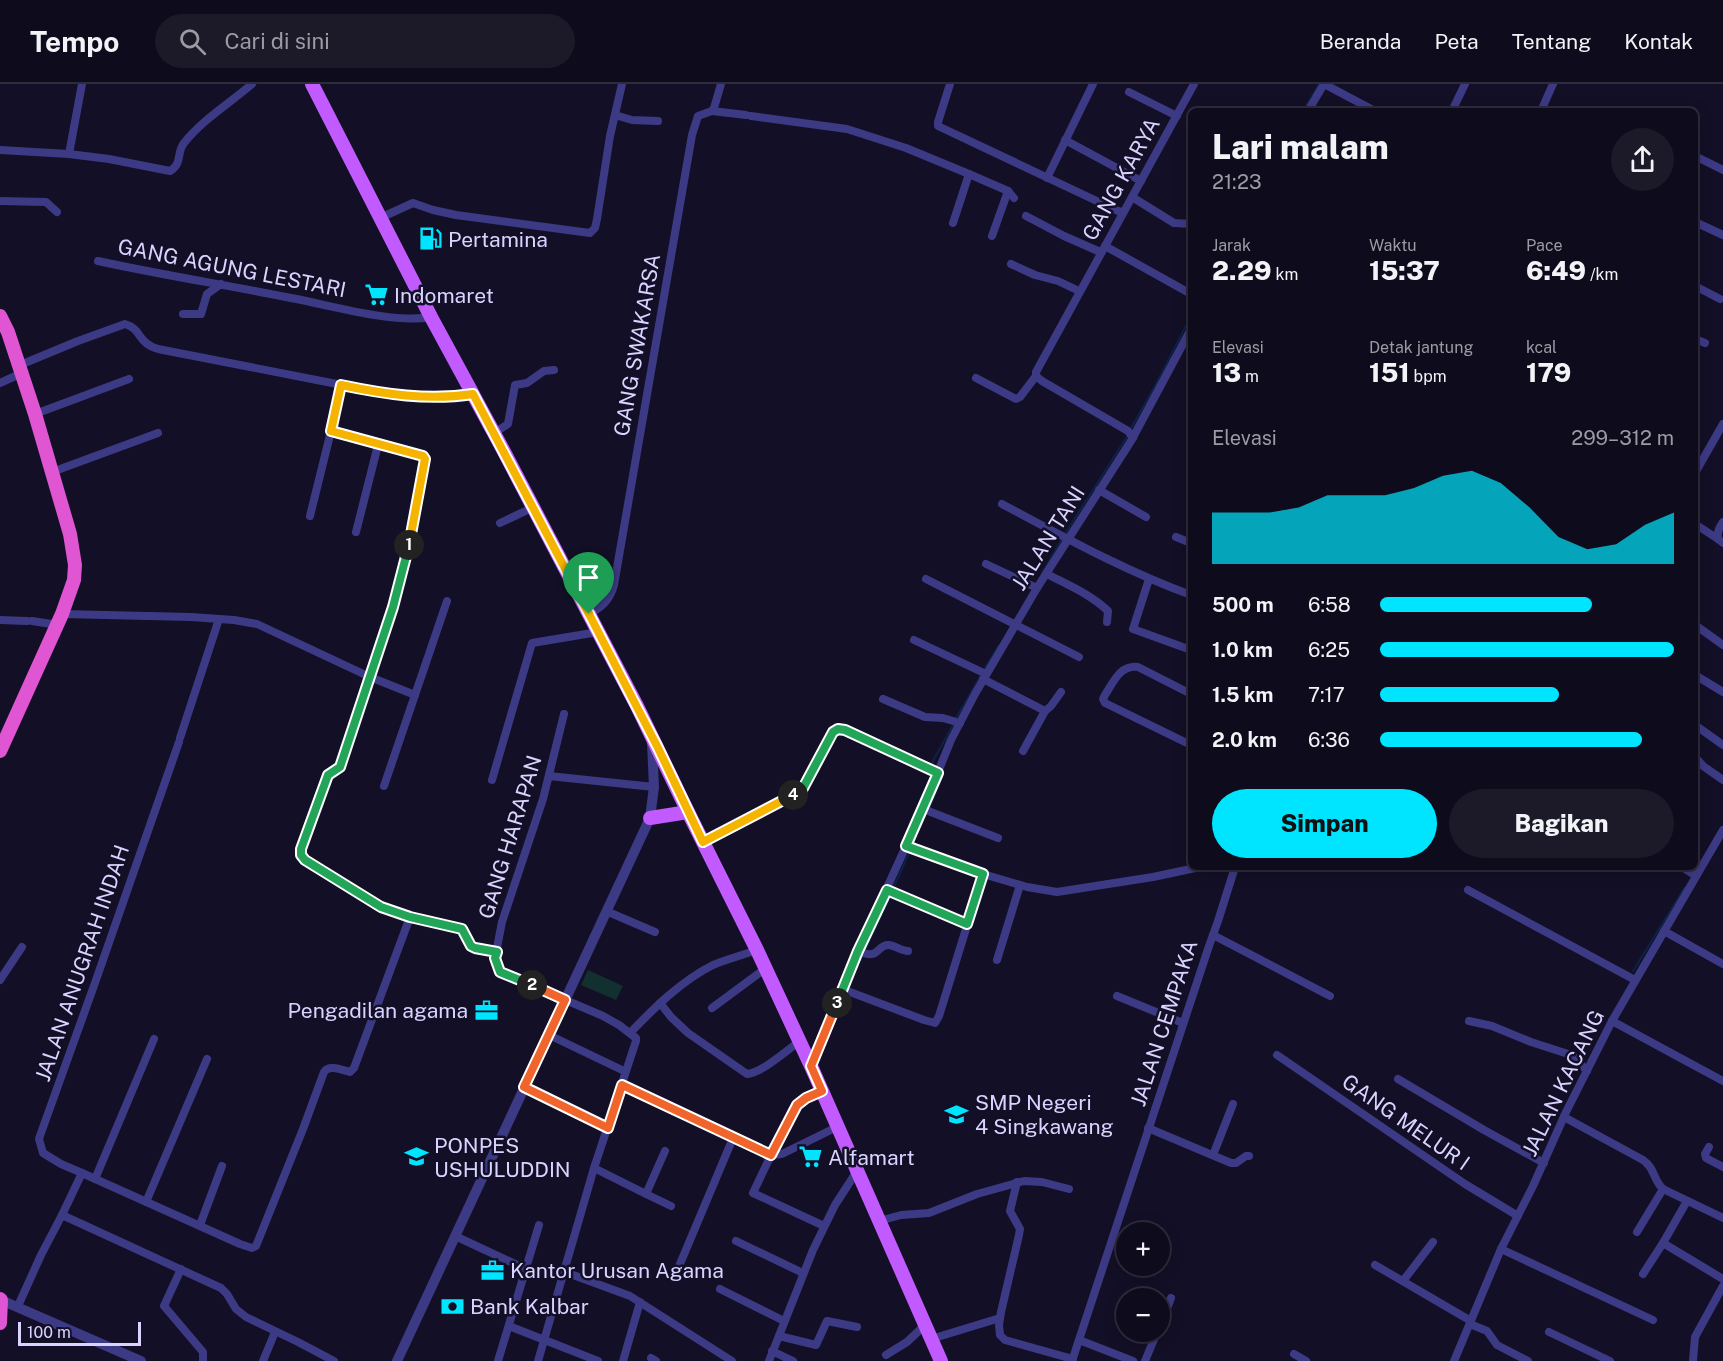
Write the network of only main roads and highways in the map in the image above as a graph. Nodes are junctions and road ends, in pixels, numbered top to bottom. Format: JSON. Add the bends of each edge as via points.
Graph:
{"nodes":[{"id":1,"x":312,"y":84,"type":"edge"},
{"id":2,"x":0,"y":316,"type":"edge"},
{"id":3,"x":0,"y":751,"type":"edge"},
{"id":4,"x":688,"y":812,"type":"junction"},
{"id":5,"x":650,"y":818,"type":"road end"},
{"id":6,"x":1,"y":1300,"type":"edge"},
{"id":7,"x":0,"y":1323,"type":"edge"},
{"id":8,"x":941,"y":1361,"type":"edge"}],
"edges":[{"from":1,"to":4,"type":"main road","via":[[431,317],[496,431],[532,508],[594,611],[598,632]]},
{"from":2,"to":3,"type":"highway","via":[[35,414],[70,534],[75,565],[74,580],[60,619]]},
{"from":4,"to":5,"type":"main road"},
{"from":4,"to":8,"type":"main road","via":[[813,1062],[857,1171],[885,1220],[925,1325],[938,1337]]},
{"from":6,"to":7,"type":"highway"}]}
